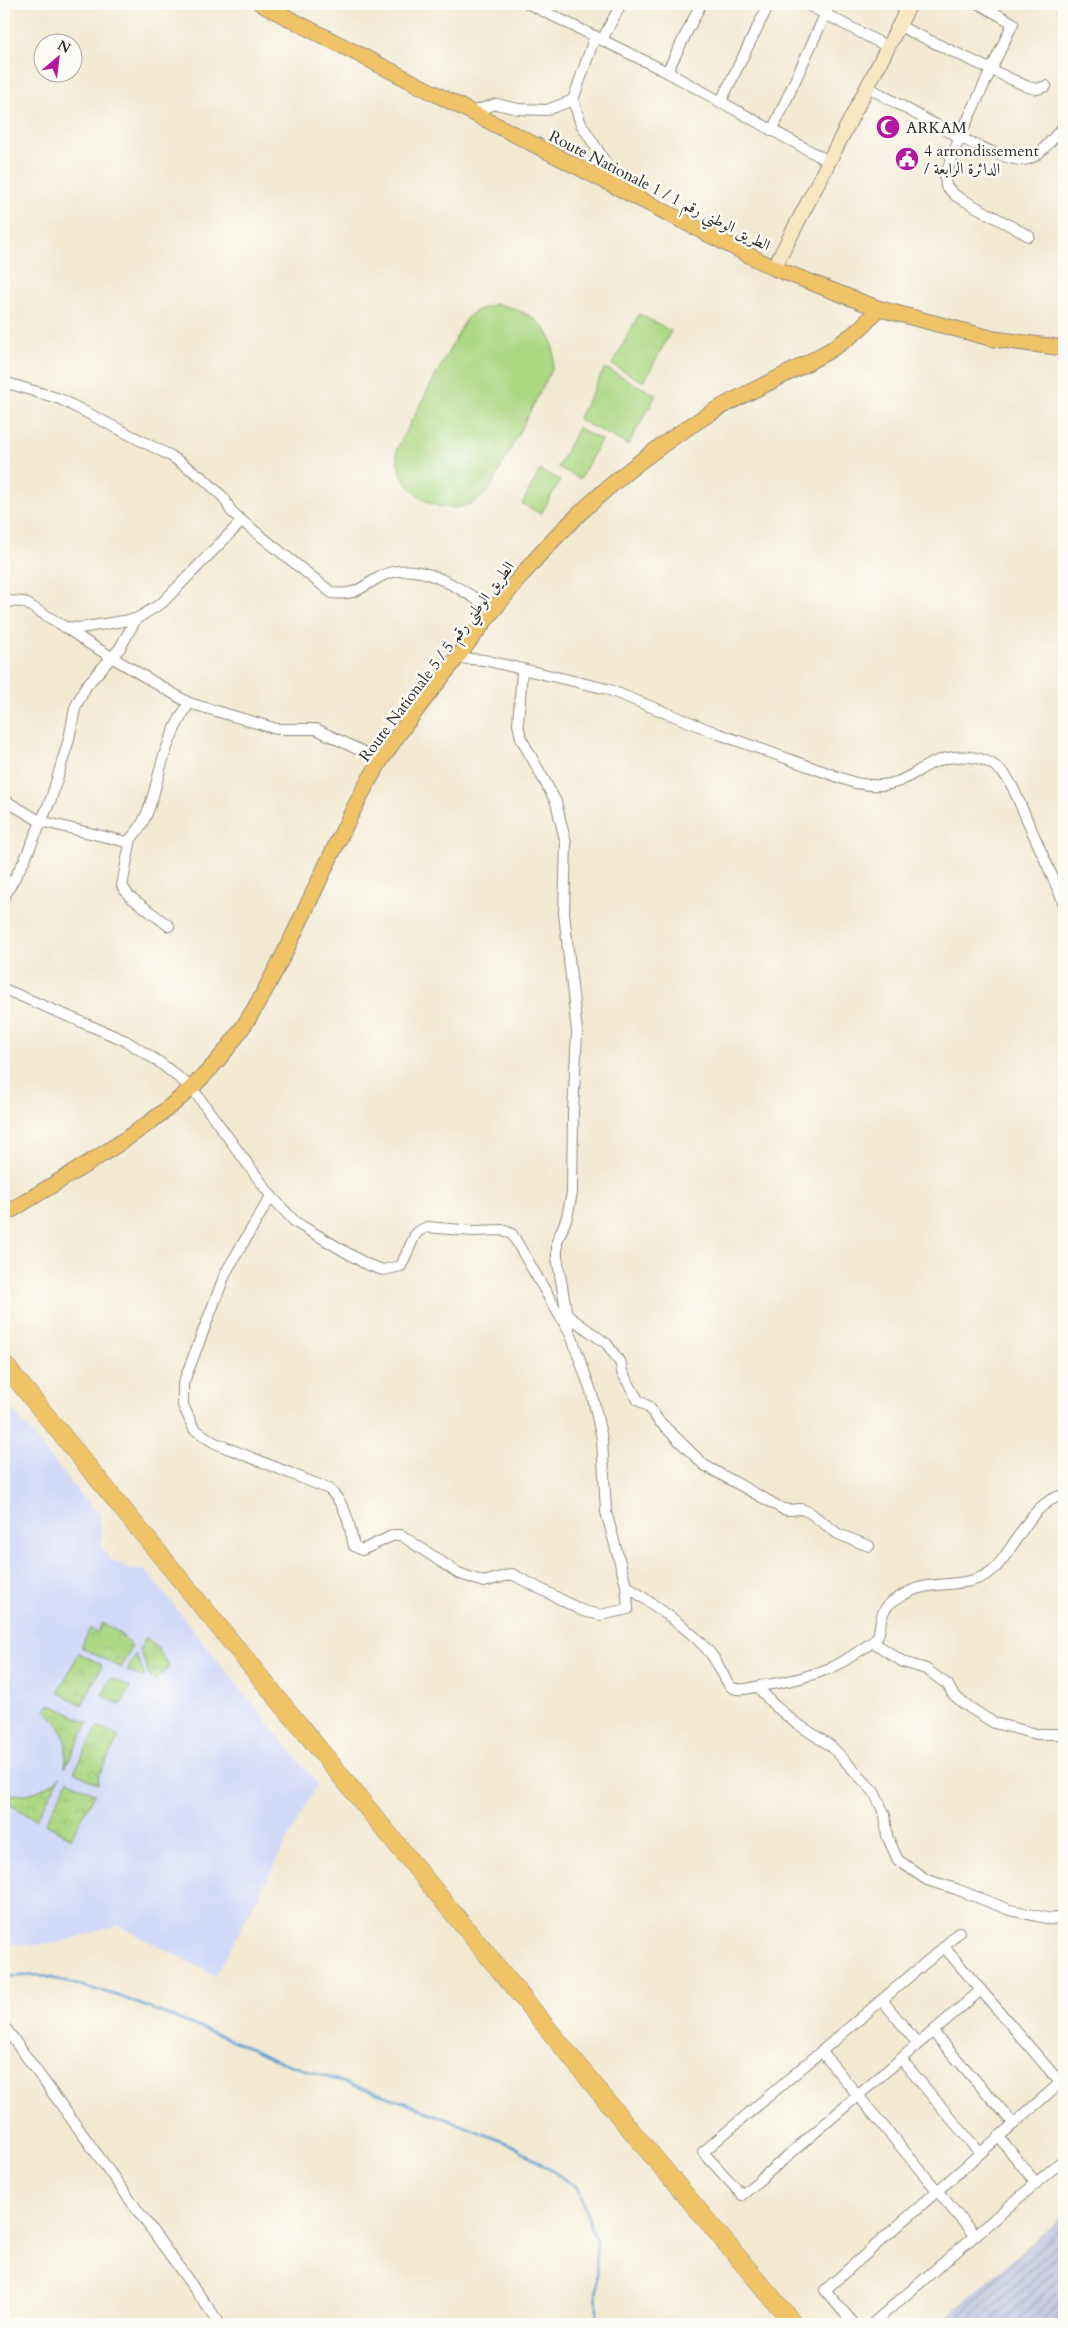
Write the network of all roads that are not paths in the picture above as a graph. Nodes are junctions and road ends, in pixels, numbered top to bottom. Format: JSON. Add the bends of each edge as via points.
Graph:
{"nodes":[{"id":1,"x":261,"y":4,"type":"edge"},
{"id":2,"x":529,"y":4,"type":"edge"},
{"id":3,"x":621,"y":4,"type":"edge"},
{"id":4,"x":701,"y":4,"type":"edge"},
{"id":5,"x":769,"y":4,"type":"edge"},
{"id":6,"x":806,"y":4,"type":"edge"},
{"id":7,"x":830,"y":4,"type":"edge"},
{"id":8,"x":910,"y":4,"type":"edge"},
{"id":9,"x":978,"y":4,"type":"edge"},
{"id":10,"x":549,"y":8,"type":"edge"},
{"id":11,"x":826,"y":14,"type":"junction"},
{"id":12,"x":899,"y":26,"type":"junction"},
{"id":13,"x":599,"y":38,"type":"junction"},
{"id":14,"x":888,"y":47,"type":"junction"},
{"id":15,"x":991,"y":70,"type":"junction"},
{"id":16,"x":667,"y":72,"type":"junction"},
{"id":17,"x":1046,"y":86,"type":"dead end"},
{"id":18,"x":868,"y":88,"type":"junction"},
{"id":19,"x":572,"y":100,"type":"junction"},
{"id":20,"x":720,"y":103,"type":"junction"},
{"id":21,"x":471,"y":112,"type":"junction"},
{"id":22,"x":1064,"y":126,"type":"edge"},
{"id":23,"x":772,"y":131,"type":"junction"},
{"id":24,"x":960,"y":136,"type":"junction"},
{"id":25,"x":828,"y":160,"type":"junction"},
{"id":26,"x":616,"y":187,"type":"junction"},
{"id":27,"x":1029,"y":236,"type":"dead end"},
{"id":28,"x":774,"y":268,"type":"junction"},
{"id":29,"x":877,"y":308,"type":"junction"},
{"id":30,"x":1064,"y":348,"type":"edge"},
{"id":31,"x":4,"y":382,"type":"edge"},
{"id":32,"x":242,"y":521,"type":"junction"},
{"id":33,"x":4,"y":601,"type":"edge"},
{"id":34,"x":494,"y":610,"type":"junction"},
{"id":35,"x":136,"y":619,"type":"junction"},
{"id":36,"x":65,"y":627,"type":"junction"},
{"id":37,"x":113,"y":657,"type":"junction"},
{"id":38,"x":457,"y":658,"type":"junction"},
{"id":39,"x":522,"y":670,"type":"junction"},
{"id":40,"x":189,"y":703,"type":"junction"},
{"id":41,"x":380,"y":760,"type":"junction"},
{"id":42,"x":4,"y":800,"type":"edge"},
{"id":43,"x":40,"y":821,"type":"junction"},
{"id":44,"x":131,"y":838,"type":"junction"},
{"id":45,"x":4,"y":898,"type":"edge"},
{"id":46,"x":1064,"y":903,"type":"edge"},
{"id":47,"x":169,"y":926,"type":"dead end"},
{"id":48,"x":4,"y":989,"type":"edge"},
{"id":49,"x":192,"y":1088,"type":"junction"},
{"id":50,"x":271,"y":1196,"type":"junction"},
{"id":51,"x":4,"y":1215,"type":"edge"},
{"id":52,"x":567,"y":1314,"type":"junction"},
{"id":53,"x":571,"y":1335,"type":"junction"},
{"id":54,"x":4,"y":1364,"type":"edge"},
{"id":55,"x":1064,"y":1495,"type":"edge"},
{"id":56,"x":869,"y":1546,"type":"dead end"},
{"id":57,"x":626,"y":1585,"type":"junction"},
{"id":58,"x":873,"y":1642,"type":"junction"},
{"id":59,"x":758,"y":1686,"type":"junction"},
{"id":60,"x":1064,"y":1734,"type":"edge"},
{"id":61,"x":1064,"y":1917,"type":"edge"},
{"id":62,"x":959,"y":1932,"type":"dead end"},
{"id":63,"x":944,"y":1947,"type":"junction"},
{"id":64,"x":981,"y":1990,"type":"junction"},
{"id":65,"x":882,"y":2000,"type":"junction"},
{"id":66,"x":4,"y":2026,"type":"edge"},
{"id":67,"x":933,"y":2032,"type":"junction"},
{"id":68,"x":918,"y":2044,"type":"junction"},
{"id":69,"x":821,"y":2051,"type":"junction"},
{"id":70,"x":901,"y":2059,"type":"junction"},
{"id":71,"x":1062,"y":2086,"type":"edge"},
{"id":72,"x":858,"y":2095,"type":"junction"},
{"id":73,"x":1014,"y":2124,"type":"junction"},
{"id":74,"x":998,"y":2137,"type":"junction"},
{"id":75,"x":980,"y":2153,"type":"junction"},
{"id":76,"x":1064,"y":2159,"type":"edge"},
{"id":77,"x":1036,"y":2184,"type":"junction"},
{"id":78,"x":938,"y":2191,"type":"junction"},
{"id":79,"x":975,"y":2236,"type":"junction"},
{"id":80,"x":220,"y":2324,"type":"edge"},
{"id":81,"x":794,"y":2324,"type":"edge"},
{"id":82,"x":854,"y":2324,"type":"edge"},
{"id":83,"x":872,"y":2324,"type":"edge"}],
"edges":[{"from":1,"to":21,"type":"main road","name":"Route Nationale 1 / الطريق الوطني رقم 1"},
{"from":2,"to":10,"type":"street"},
{"from":3,"to":13,"type":"street"},
{"from":4,"to":16,"type":"street"},
{"from":5,"to":20,"type":"street"},
{"from":6,"to":11,"type":"street"},
{"from":7,"to":11,"type":"street"},
{"from":8,"to":12,"type":"street"},
{"from":9,"to":15,"type":"street","via":[[1013,23]]},
{"from":10,"to":13,"type":"street"},
{"from":11,"to":14,"type":"street"},
{"from":11,"to":23,"type":"street"},
{"from":12,"to":14,"type":"street"},
{"from":12,"to":15,"type":"street"},
{"from":13,"to":16,"type":"street"},
{"from":13,"to":19,"type":"street"},
{"from":14,"to":18,"type":"street"},
{"from":15,"to":17,"type":"street","via":[[1028,87]]},
{"from":15,"to":24,"type":"street"},
{"from":16,"to":20,"type":"street"},
{"from":18,"to":24,"type":"street"},
{"from":18,"to":25,"type":"street"},
{"from":19,"to":21,"type":"street","via":[[547,110],[496,104]]},
{"from":19,"to":26,"type":"street","via":[[581,124],[606,163]]},
{"from":20,"to":23,"type":"street"},
{"from":21,"to":26,"type":"main road","name":"Route Nationale 1 / الطريق الوطني رقم 1"},
{"from":22,"to":24,"type":"street","via":[[1038,154],[1025,160],[1006,158]]},
{"from":23,"to":25,"type":"street"},
{"from":24,"to":27,"type":"street","via":[[945,176],[946,186],[956,196]]},
{"from":25,"to":28,"type":"street"},
{"from":26,"to":28,"type":"main road","name":"Route Nationale 1 / الطريق الوطني رقم 1"},
{"from":28,"to":29,"type":"main road","name":"Route Nationale 1 / الطريق الوطني رقم 1"},
{"from":29,"to":30,"type":"main road","name":"Route Nationale 1 / الطريق الوطني رقم 1","via":[[994,339]]},
{"from":29,"to":34,"type":"main road","name":"Route Nationale 5 / الطريق الوطني رقم 5","via":[[868,323],[855,334],[799,367],[728,402],[656,450],[564,529]]},
{"from":31,"to":32,"type":"street","via":[[60,399],[171,456],[203,478]]},
{"from":32,"to":34,"type":"street","via":[[332,593],[347,595],[391,571],[410,570],[448,583]]},
{"from":32,"to":35,"type":"street","via":[[162,603]]},
{"from":33,"to":36,"type":"street","via":[[24,602]]},
{"from":34,"to":38,"type":"main road","name":"Route Nationale 5 / الطريق الوطني رقم 5"},
{"from":35,"to":36,"type":"street","via":[[80,628]]},
{"from":35,"to":37,"type":"street"},
{"from":36,"to":37,"type":"street"},
{"from":37,"to":40,"type":"street"},
{"from":37,"to":43,"type":"street","via":[[86,686],[75,708],[51,799]]},
{"from":38,"to":39,"type":"street","via":[[484,660]]},
{"from":38,"to":41,"type":"main road","name":"Route Nationale 5 / الطريق الوطني رقم 5"},
{"from":39,"to":46,"type":"street","via":[[607,689],[855,783],[876,786],[895,783],[929,764],[962,755],[990,763],[1003,772],[1013,788]]},
{"from":39,"to":52,"type":"street","via":[[518,724],[521,738],[556,802],[566,844],[564,913],[577,1032],[572,1193],[557,1242]]},
{"from":40,"to":41,"type":"street","via":[[278,729],[305,728],[324,732]]},
{"from":40,"to":44,"type":"street","via":[[178,720],[165,753],[154,797]]},
{"from":41,"to":49,"type":"main road","name":"Route Nationale 5 / الطريق الوطني رقم 5","via":[[258,1004],[228,1048]]},
{"from":42,"to":43,"type":"street"},
{"from":43,"to":44,"type":"street","via":[[118,841],[127,842]]},
{"from":43,"to":45,"type":"street"},
{"from":44,"to":47,"type":"street","via":[[122,886]]},
{"from":48,"to":49,"type":"street","via":[[126,1041],[160,1062]]},
{"from":49,"to":50,"type":"street"},
{"from":49,"to":51,"type":"main road","name":"Route Nationale 5 / الطريق الوطني رقم 5","via":[[153,1120]]},
{"from":50,"to":53,"type":"street","via":[[294,1222],[312,1234],[383,1270],[402,1266],[415,1235],[427,1227],[503,1230],[512,1234]]},
{"from":50,"to":57,"type":"street","via":[[226,1272],[183,1384],[183,1405],[194,1429],[215,1443],[329,1488],[340,1500],[348,1517],[354,1546],[362,1550],[394,1535],[402,1535],[458,1573],[484,1582],[512,1574],[583,1611],[601,1615],[628,1609]]},
{"from":52,"to":53,"type":"street"},
{"from":52,"to":56,"type":"street","via":[[607,1344],[621,1364],[622,1372],[638,1400],[649,1407],[704,1465],[783,1508],[809,1512],[838,1534]]},
{"from":53,"to":57,"type":"street","via":[[592,1394],[602,1439],[606,1512]]},
{"from":54,"to":81,"type":"highway","via":[[581,2070]]},
{"from":55,"to":58,"type":"street","via":[[1055,1497],[1044,1506],[989,1572],[960,1583],[924,1586],[886,1606],[880,1633]]},
{"from":57,"to":59,"type":"street","via":[[687,1628],[716,1660],[727,1683],[733,1688]]},
{"from":58,"to":59,"type":"street","via":[[834,1666],[805,1677]]},
{"from":58,"to":60,"type":"street","via":[[903,1662],[926,1670],[948,1685],[964,1704],[994,1723],[1037,1734]]},
{"from":59,"to":61,"type":"street","via":[[793,1721],[831,1746],[874,1792],[885,1815],[887,1836],[898,1860],[927,1880],[1010,1910],[1051,1918]]},
{"from":62,"to":63,"type":"street"},
{"from":63,"to":64,"type":"street"},
{"from":63,"to":65,"type":"street"},
{"from":64,"to":67,"type":"street"},
{"from":64,"to":71,"type":"street"},
{"from":65,"to":68,"type":"street"},
{"from":65,"to":69,"type":"street"},
{"from":66,"to":80,"type":"street"},
{"from":67,"to":68,"type":"street"},
{"from":67,"to":73,"type":"street"},
{"from":68,"to":70,"type":"street"},
{"from":69,"to":72,"type":"street"},
{"from":69,"to":72,"type":"street","via":[[703,2152],[742,2195]]},
{"from":70,"to":72,"type":"street"},
{"from":70,"to":75,"type":"street"},
{"from":71,"to":73,"type":"street"},
{"from":72,"to":78,"type":"street"},
{"from":73,"to":74,"type":"street"},
{"from":74,"to":75,"type":"street"},
{"from":74,"to":77,"type":"street"},
{"from":75,"to":78,"type":"street"},
{"from":76,"to":77,"type":"street"},
{"from":77,"to":79,"type":"street"},
{"from":78,"to":79,"type":"street"},
{"from":78,"to":82,"type":"street","via":[[825,2290]]},
{"from":79,"to":83,"type":"street"}]}
